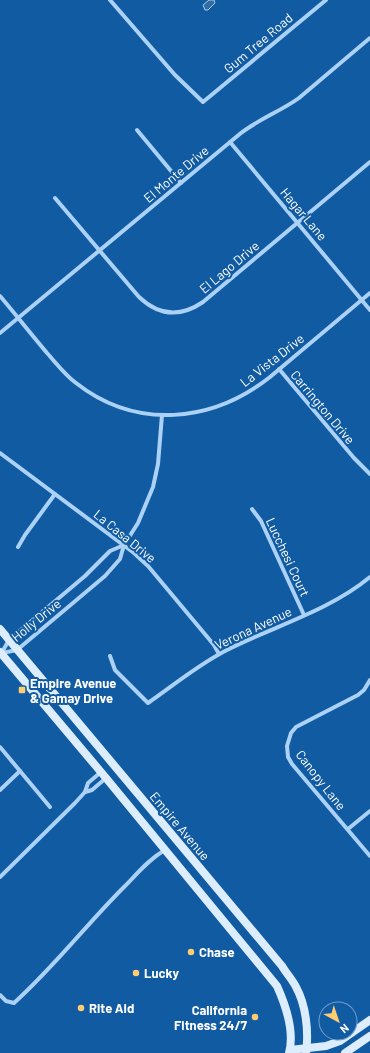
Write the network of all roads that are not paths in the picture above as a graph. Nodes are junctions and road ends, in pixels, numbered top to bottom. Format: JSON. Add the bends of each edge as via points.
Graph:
{"nodes":[{"id":1,"x":110,"y":0,"type":"edge"},
{"id":2,"x":326,"y":0,"type":"edge"},
{"id":3,"x":370,"y":38,"type":"edge"},
{"id":4,"x":136,"y":130,"type":"dead end"},
{"id":5,"x":230,"y":142,"type":"junction"},
{"id":6,"x":370,"y":162,"type":"edge"},
{"id":7,"x":181,"y":183,"type":"junction"},
{"id":8,"x":55,"y":198,"type":"dead end"},
{"id":9,"x":298,"y":223,"type":"junction"},
{"id":10,"x":99,"y":250,"type":"junction"},
{"id":11,"x":370,"y":293,"type":"edge"},
{"id":12,"x":0,"y":296,"type":"edge"},
{"id":13,"x":362,"y":300,"type":"junction"},
{"id":14,"x":370,"y":310,"type":"edge"},
{"id":15,"x":18,"y":318,"type":"junction"},
{"id":16,"x":0,"y":333,"type":"edge"},
{"id":17,"x":279,"y":369,"type":"junction"},
{"id":18,"x":162,"y":415,"type":"junction"},
{"id":19,"x":0,"y":453,"type":"edge"},
{"id":20,"x":370,"y":474,"type":"edge"},
{"id":21,"x":55,"y":494,"type":"junction"},
{"id":22,"x":252,"y":509,"type":"dead end"},
{"id":23,"x":124,"y":545,"type":"junction"},
{"id":24,"x":18,"y":547,"type":"dead end"},
{"id":25,"x":370,"y":576,"type":"edge"},
{"id":26,"x":304,"y":615,"type":"junction"},
{"id":27,"x":0,"y":629,"type":"edge"},
{"id":28,"x":8,"y":640,"type":"junction"},
{"id":29,"x":17,"y":650,"type":"junction"},
{"id":30,"x":0,"y":653,"type":"edge"},
{"id":31,"x":219,"y":654,"type":"junction"},
{"id":32,"x":110,"y":656,"type":"dead end"},
{"id":33,"x":370,"y":680,"type":"edge"},
{"id":34,"x":0,"y":747,"type":"edge"},
{"id":35,"x":20,"y":771,"type":"junction"},
{"id":36,"x":103,"y":775,"type":"junction"},
{"id":37,"x":0,"y":790,"type":"edge"},
{"id":38,"x":85,"y":792,"type":"junction"},
{"id":39,"x":146,"y":805,"type":"junction"},
{"id":40,"x":50,"y":807,"type":"dead end"},
{"id":41,"x":370,"y":811,"type":"edge"},
{"id":42,"x":348,"y":829,"type":"junction"},
{"id":43,"x":165,"y":850,"type":"junction"},
{"id":44,"x":370,"y":856,"type":"edge"},
{"id":45,"x":0,"y":877,"type":"edge"},
{"id":46,"x":0,"y":995,"type":"edge"},
{"id":47,"x":370,"y":1020,"type":"edge"},
{"id":48,"x":370,"y":1036,"type":"edge"},
{"id":49,"x":290,"y":1051,"type":"edge"},
{"id":50,"x":307,"y":1051,"type":"edge"},
{"id":51,"x":345,"y":1053,"type":"edge"}],
"edges":[{"from":1,"to":2,"type":"street","name":"Gum Tree Road","via":[[175,75],[203,102]]},
{"from":3,"to":5,"type":"street","name":"El Monte Drive","via":[[287,107],[248,127]]},
{"from":4,"to":7,"type":"street"},
{"from":5,"to":7,"type":"street","name":"El Monte Drive"},
{"from":5,"to":9,"type":"street","name":"Hagar Lane"},
{"from":6,"to":9,"type":"street","name":"El Lago Drive"},
{"from":7,"to":10,"type":"street","name":"El Monte Drive"},
{"from":8,"to":10,"type":"street","name":"El Lago Drive"},
{"from":9,"to":10,"type":"street","name":"El Lago Drive","via":[[203,302],[183,312],[159,310],[148,306]]},
{"from":9,"to":13,"type":"street","name":"Hagar Lane"},
{"from":10,"to":15,"type":"street","name":"El Monte Drive"},
{"from":11,"to":13,"type":"street","name":"La Vista Drive"},
{"from":12,"to":15,"type":"street","name":"La Vista Drive"},
{"from":13,"to":14,"type":"street","name":"Hagar Lane"},
{"from":13,"to":17,"type":"street","name":"La Vista Drive"},
{"from":15,"to":16,"type":"street","name":"El Monte Drive"},
{"from":15,"to":18,"type":"street","name":"La Vista Drive","via":[[62,370],[81,387],[109,403],[129,410]]},
{"from":17,"to":18,"type":"street","name":"La Vista Drive","via":[[257,387],[226,404],[190,414]]},
{"from":17,"to":20,"type":"street","name":"Carrington Drive"},
{"from":18,"to":23,"type":"street","name":"Holly Drive","via":[[158,464],[153,487],[138,523]]},
{"from":19,"to":21,"type":"street","name":"La Casa Drive"},
{"from":21,"to":23,"type":"street","name":"La Casa Drive"},
{"from":21,"to":24,"type":"street"},
{"from":22,"to":26,"type":"street","name":"Lucchesi Court","via":[[261,521]]},
{"from":23,"to":28,"type":"street","name":"Holly Drive","via":[[110,551],[85,576]]},
{"from":23,"to":29,"type":"street","name":"Holly Drive","via":[[120,559],[105,576]]},
{"from":23,"to":31,"type":"street","name":"La Casa Drive","via":[[148,566]]},
{"from":25,"to":26,"type":"street","name":"Verona Avenue","via":[[346,594]]},
{"from":26,"to":31,"type":"street","name":"Verona Avenue"},
{"from":27,"to":28,"type":"main road","name":"Empire Avenue"},
{"from":28,"to":29,"type":"main road","name":"Empire Avenue"},
{"from":28,"to":30,"type":"street","name":"Holly Drive"},
{"from":29,"to":30,"type":"street","name":"Holly Drive"},
{"from":29,"to":39,"type":"main road","name":"Empire Avenue"},
{"from":30,"to":36,"type":"main road","name":"Empire Avenue"},
{"from":31,"to":32,"type":"street","name":"Verona Avenue","via":[[148,703],[115,670]]},
{"from":33,"to":42,"type":"street","name":"Canopy Lane","via":[[358,696],[296,727],[287,746],[292,764]]},
{"from":34,"to":35,"type":"street"},
{"from":35,"to":37,"type":"street"},
{"from":35,"to":40,"type":"street"},
{"from":36,"to":38,"type":"street","via":[[92,790]]},
{"from":36,"to":38,"type":"street","via":[[88,783]]},
{"from":36,"to":39,"type":"main road","via":[[111,771],[131,794]]},
{"from":36,"to":43,"type":"main road","name":"Empire Avenue"},
{"from":38,"to":45,"type":"street"},
{"from":39,"to":50,"type":"main road","name":"Empire Avenue","via":[[282,966],[296,987],[305,1017]]},
{"from":41,"to":42,"type":"street"},
{"from":42,"to":44,"type":"street","name":"Canopy Lane"},
{"from":43,"to":46,"type":"street","via":[[148,862],[58,960],[14,1003],[6,1001]]},
{"from":43,"to":49,"type":"main road","name":"Empire Avenue","via":[[276,986],[288,1014]]},
{"from":47,"to":50,"type":"main road","via":[[340,1041]]},
{"from":48,"to":51,"type":"main road"},
{"from":49,"to":50,"type":"main road"}]}
